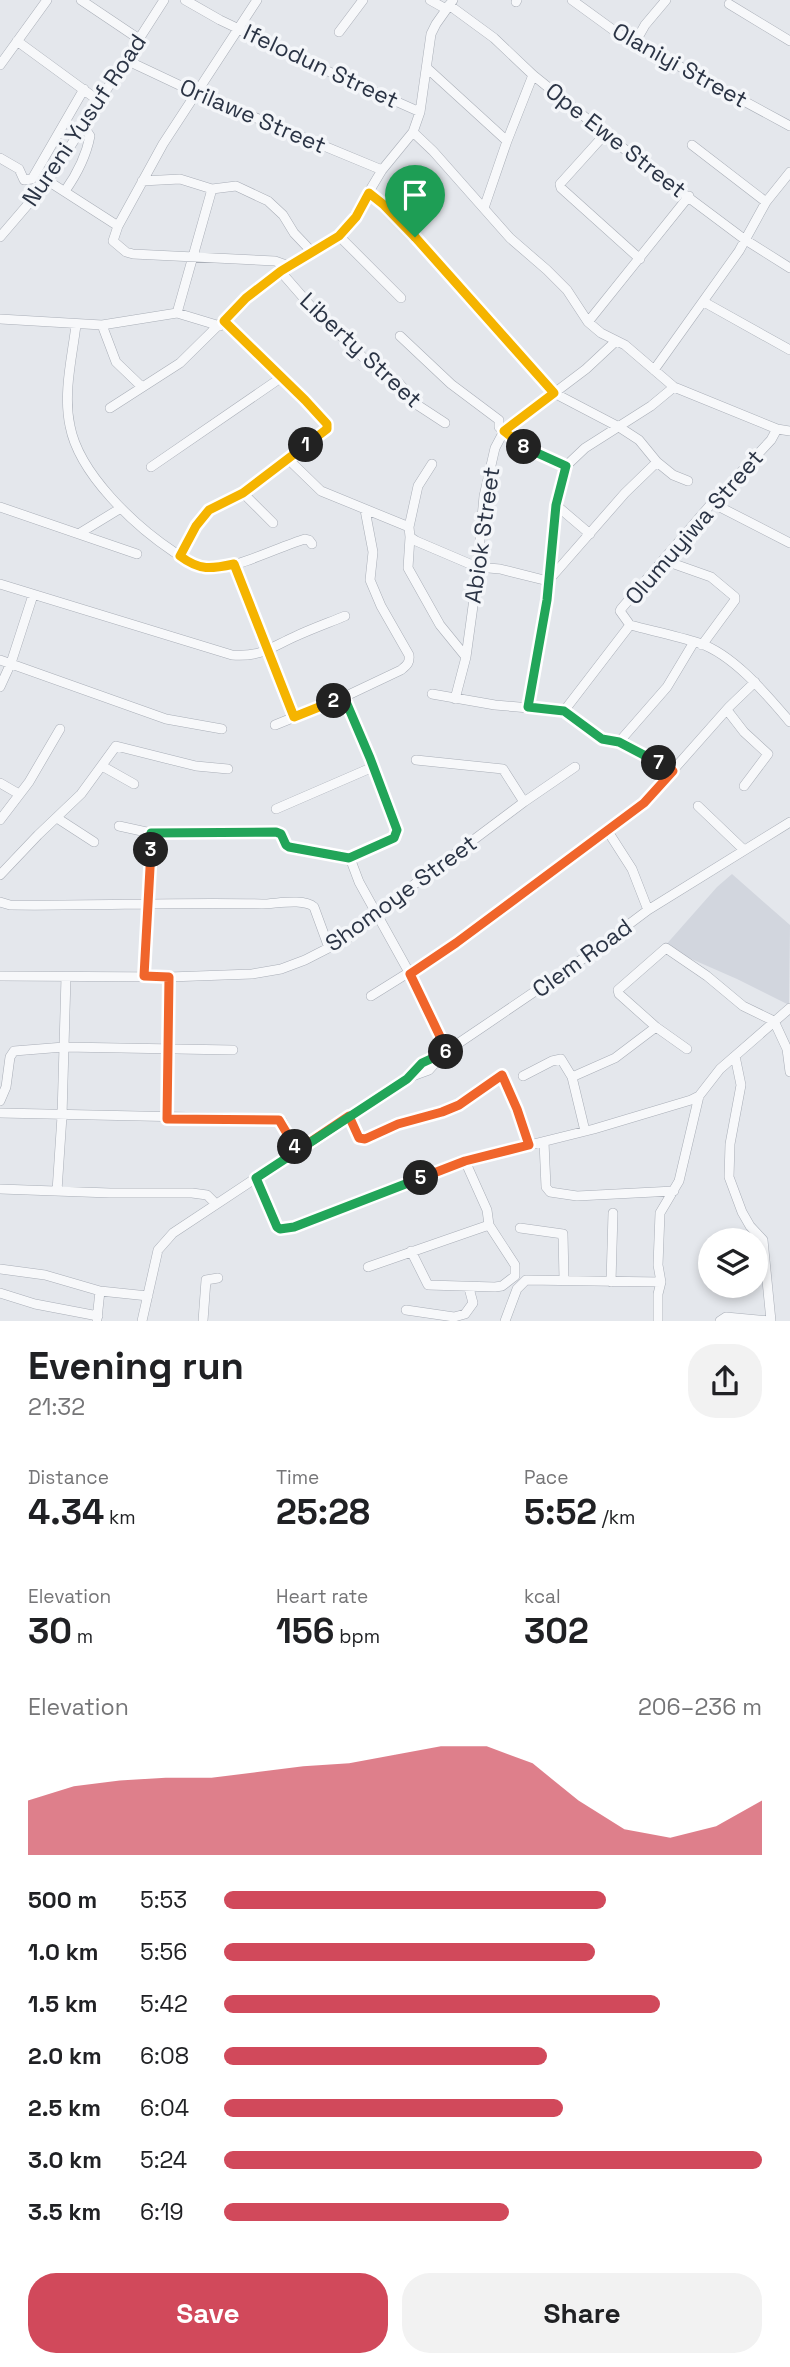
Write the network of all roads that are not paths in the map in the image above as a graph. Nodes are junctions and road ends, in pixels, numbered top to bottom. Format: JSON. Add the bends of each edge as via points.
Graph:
{"nodes":[{"id":1,"x":47,"y":0,"type":"edge"},
{"id":2,"x":81,"y":0,"type":"edge"},
{"id":3,"x":164,"y":0,"type":"edge"},
{"id":4,"x":185,"y":0,"type":"edge"},
{"id":5,"x":257,"y":0,"type":"edge"},
{"id":6,"x":363,"y":0,"type":"edge"},
{"id":7,"x":430,"y":0,"type":"edge"},
{"id":8,"x":572,"y":0,"type":"edge"},
{"id":9,"x":666,"y":0,"type":"edge"},
{"id":10,"x":449,"y":4,"type":"edge"},
{"id":11,"x":729,"y":4,"type":"dead end"},
{"id":12,"x":239,"y":29,"type":"junction"},
{"id":13,"x":339,"y":32,"type":"dead end"},
{"id":14,"x":789,"y":37,"type":"edge"},
{"id":15,"x":139,"y":39,"type":"junction"},
{"id":16,"x":17,"y":41,"type":"junction"},
{"id":17,"x":636,"y":41,"type":"junction"},
{"id":18,"x":126,"y":60,"type":"junction"},
{"id":19,"x":0,"y":65,"type":"edge"},
{"id":20,"x":426,"y":68,"type":"junction"},
{"id":21,"x":533,"y":75,"type":"junction"},
{"id":22,"x":84,"y":89,"type":"junction"},
{"id":23,"x":196,"y":93,"type":"junction"},
{"id":24,"x":99,"y":101,"type":"junction"},
{"id":25,"x":420,"y":112,"type":"junction"},
{"id":26,"x":790,"y":126,"type":"edge"},
{"id":27,"x":84,"y":127,"type":"junction"},
{"id":28,"x":413,"y":132,"type":"junction"},
{"id":29,"x":606,"y":133,"type":"junction"},
{"id":30,"x":507,"y":141,"type":"junction"},
{"id":31,"x":692,"y":145,"type":"dead end"},
{"id":32,"x":0,"y":158,"type":"edge"},
{"id":33,"x":382,"y":170,"type":"junction"},
{"id":34,"x":790,"y":172,"type":"edge"},
{"id":35,"x":32,"y":179,"type":"junction"},
{"id":36,"x":142,"y":181,"type":"junction"},
{"id":37,"x":45,"y":185,"type":"junction"},
{"id":38,"x":212,"y":189,"type":"junction"},
{"id":39,"x":65,"y":191,"type":"junction"},
{"id":40,"x":369,"y":193,"type":"junction"},
{"id":41,"x":689,"y":196,"type":"junction"},
{"id":42,"x":766,"y":202,"type":"junction"},
{"id":43,"x":484,"y":208,"type":"junction"},
{"id":44,"x":118,"y":226,"type":"junction"},
{"id":45,"x":339,"y":236,"type":"junction"},
{"id":46,"x":0,"y":237,"type":"edge"},
{"id":47,"x":744,"y":239,"type":"junction"},
{"id":48,"x":312,"y":252,"type":"junction"},
{"id":49,"x":192,"y":257,"type":"junction"},
{"id":50,"x":640,"y":259,"type":"junction"},
{"id":51,"x":790,"y":268,"type":"edge"},
{"id":52,"x":285,"y":269,"type":"junction"},
{"id":53,"x":401,"y":298,"type":"dead end"},
{"id":54,"x":704,"y":302,"type":"junction"},
{"id":55,"x":177,"y":313,"type":"junction"},
{"id":56,"x":0,"y":319,"type":"edge"},
{"id":57,"x":589,"y":322,"type":"junction"},
{"id":58,"x":222,"y":323,"type":"junction"},
{"id":59,"x":76,"y":325,"type":"junction"},
{"id":60,"x":102,"y":326,"type":"junction"},
{"id":61,"x":400,"y":335,"type":"dead end"},
{"id":62,"x":616,"y":341,"type":"junction"},
{"id":63,"x":790,"y":350,"type":"edge"},
{"id":64,"x":654,"y":370,"type":"junction"},
{"id":65,"x":282,"y":377,"type":"junction"},
{"id":66,"x":142,"y":387,"type":"junction"},
{"id":67,"x":674,"y":387,"type":"junction"},
{"id":68,"x":554,"y":393,"type":"junction"},
{"id":69,"x":110,"y":408,"type":"dead end"},
{"id":70,"x":445,"y":423,"type":"dead end"},
{"id":71,"x":619,"y":427,"type":"junction"},
{"id":72,"x":777,"y":429,"type":"junction"},
{"id":73,"x":504,"y":431,"type":"junction"},
{"id":74,"x":790,"y":431,"type":"edge"},
{"id":75,"x":288,"y":459,"type":"junction"},
{"id":76,"x":657,"y":463,"type":"junction"},
{"id":77,"x":432,"y":464,"type":"dead end"},
{"id":78,"x":566,"y":466,"type":"junction"},
{"id":79,"x":151,"y":467,"type":"dead end"},
{"id":80,"x":688,"y":481,"type":"dead end"},
{"id":81,"x":243,"y":493,"type":"junction"},
{"id":82,"x":712,"y":503,"type":"junction"},
{"id":83,"x":556,"y":505,"type":"junction"},
{"id":84,"x":0,"y":507,"type":"edge"},
{"id":85,"x":121,"y":508,"type":"junction"},
{"id":86,"x":365,"y":510,"type":"junction"},
{"id":87,"x":273,"y":523,"type":"dead end"},
{"id":88,"x":410,"y":532,"type":"junction"},
{"id":89,"x":80,"y":533,"type":"junction"},
{"id":90,"x":590,"y":534,"type":"junction"},
{"id":91,"x":790,"y":543,"type":"edge"},
{"id":92,"x":312,"y":544,"type":"dead end"},
{"id":93,"x":137,"y":554,"type":"dead end"},
{"id":94,"x":180,"y":556,"type":"junction"},
{"id":95,"x":663,"y":560,"type":"junction"},
{"id":96,"x":234,"y":564,"type":"junction"},
{"id":97,"x":477,"y":567,"type":"junction"},
{"id":98,"x":548,"y":580,"type":"junction"},
{"id":99,"x":0,"y":584,"type":"edge"},
{"id":100,"x":33,"y":595,"type":"junction"},
{"id":101,"x":345,"y":616,"type":"dead end"},
{"id":102,"x":630,"y":625,"type":"junction"},
{"id":103,"x":698,"y":643,"type":"junction"},
{"id":104,"x":268,"y":651,"type":"junction"},
{"id":105,"x":466,"y":657,"type":"junction"},
{"id":106,"x":0,"y":660,"type":"edge"},
{"id":107,"x":11,"y":663,"type":"junction"},
{"id":108,"x":755,"y":682,"type":"junction"},
{"id":109,"x":0,"y":687,"type":"edge"},
{"id":110,"x":432,"y":694,"type":"dead end"},
{"id":111,"x":344,"y":697,"type":"junction"},
{"id":112,"x":455,"y":699,"type":"junction"},
{"id":113,"x":528,"y":707,"type":"junction"},
{"id":114,"x":727,"y":710,"type":"junction"},
{"id":115,"x":564,"y":711,"type":"junction"},
{"id":116,"x":294,"y":717,"type":"junction"},
{"id":117,"x":790,"y":722,"type":"edge"},
{"id":118,"x":275,"y":725,"type":"dead end"},
{"id":119,"x":60,"y":729,"type":"dead end"},
{"id":120,"x":222,"y":729,"type":"dead end"},
{"id":121,"x":619,"y":742,"type":"junction"},
{"id":122,"x":416,"y":760,"type":"dead end"},
{"id":123,"x":102,"y":766,"type":"junction"},
{"id":124,"x":373,"y":767,"type":"junction"},
{"id":125,"x":575,"y":767,"type":"dead end"},
{"id":126,"x":228,"y":769,"type":"dead end"},
{"id":127,"x":673,"y":771,"type":"junction"},
{"id":128,"x":0,"y":783,"type":"edge"},
{"id":129,"x":134,"y":784,"type":"dead end"},
{"id":130,"x":744,"y":786,"type":"dead end"},
{"id":131,"x":19,"y":794,"type":"junction"},
{"id":132,"x":524,"y":802,"type":"junction"},
{"id":133,"x":698,"y":806,"type":"dead end"},
{"id":134,"x":276,"y":809,"type":"dead end"},
{"id":135,"x":57,"y":818,"type":"junction"},
{"id":136,"x":0,"y":820,"type":"edge"},
{"id":137,"x":790,"y":822,"type":"edge"},
{"id":138,"x":119,"y":826,"type":"dead end"},
{"id":139,"x":607,"y":830,"type":"junction"},
{"id":140,"x":151,"y":833,"type":"junction"},
{"id":141,"x":94,"y":842,"type":"dead end"},
{"id":142,"x":744,"y":850,"type":"junction"},
{"id":143,"x":349,"y":858,"type":"junction"},
{"id":144,"x":0,"y":876,"type":"edge"},
{"id":145,"x":0,"y":902,"type":"edge"},
{"id":146,"x":148,"y":904,"type":"junction"},
{"id":147,"x":648,"y":911,"type":"junction"},
{"id":148,"x":376,"y":913,"type":"junction"},
{"id":149,"x":329,"y":948,"type":"junction"},
{"id":150,"x":410,"y":974,"type":"junction"},
{"id":151,"x":0,"y":976,"type":"edge"},
{"id":152,"x":144,"y":976,"type":"junction"},
{"id":153,"x":66,"y":977,"type":"junction"},
{"id":154,"x":169,"y":977,"type":"junction"},
{"id":155,"x":371,"y":996,"type":"dead end"},
{"id":156,"x":790,"y":1008,"type":"edge"},
{"id":157,"x":774,"y":1021,"type":"junction"},
{"id":158,"x":656,"y":1027,"type":"junction"},
{"id":159,"x":64,"y":1047,"type":"junction"},
{"id":160,"x":687,"y":1049,"type":"dead end"},
{"id":161,"x":168,"y":1050,"type":"junction"},
{"id":162,"x":233,"y":1050,"type":"dead end"},
{"id":163,"x":446,"y":1052,"type":"junction"},
{"id":164,"x":735,"y":1056,"type":"junction"},
{"id":165,"x":790,"y":1072,"type":"edge"},
{"id":166,"x":523,"y":1076,"type":"dead end"},
{"id":167,"x":572,"y":1077,"type":"junction"},
{"id":168,"x":3,"y":1084,"type":"edge"},
{"id":169,"x":699,"y":1096,"type":"junction"},
{"id":170,"x":0,"y":1101,"type":"edge"},
{"id":171,"x":0,"y":1113,"type":"edge"},
{"id":172,"x":62,"y":1116,"type":"junction"},
{"id":173,"x":349,"y":1116,"type":"junction"},
{"id":174,"x":167,"y":1119,"type":"junction"},
{"id":175,"x":585,"y":1131,"type":"junction"},
{"id":176,"x":544,"y":1142,"type":"junction"},
{"id":177,"x":529,"y":1145,"type":"junction"},
{"id":178,"x":297,"y":1151,"type":"junction"},
{"id":179,"x":465,"y":1161,"type":"junction"},
{"id":180,"x":256,"y":1178,"type":"junction"},
{"id":181,"x":0,"y":1189,"type":"edge"},
{"id":182,"x":57,"y":1191,"type":"junction"},
{"id":183,"x":674,"y":1191,"type":"junction"},
{"id":184,"x":216,"y":1204,"type":"junction"},
{"id":185,"x":613,"y":1213,"type":"dead end"},
{"id":186,"x":489,"y":1225,"type":"junction"},
{"id":187,"x":520,"y":1228,"type":"dead end"},
{"id":188,"x":411,"y":1251,"type":"junction"},
{"id":189,"x":368,"y":1267,"type":"dead end"},
{"id":190,"x":0,"y":1269,"type":"edge"},
{"id":191,"x":218,"y":1278,"type":"dead end"},
{"id":192,"x":564,"y":1279,"type":"junction"},
{"id":193,"x":611,"y":1282,"type":"junction"},
{"id":194,"x":662,"y":1282,"type":"junction"},
{"id":195,"x":469,"y":1288,"type":"junction"},
{"id":196,"x":100,"y":1291,"type":"junction"},
{"id":197,"x":0,"y":1293,"type":"edge"},
{"id":198,"x":148,"y":1296,"type":"junction"},
{"id":199,"x":405,"y":1310,"type":"dead end"},
{"id":200,"x":97,"y":1318,"type":"edge"},
{"id":201,"x":142,"y":1321,"type":"edge"},
{"id":202,"x":203,"y":1321,"type":"edge"},
{"id":203,"x":505,"y":1321,"type":"edge"},
{"id":204,"x":658,"y":1321,"type":"edge"},
{"id":205,"x":720,"y":1321,"type":"edge"},
{"id":206,"x":771,"y":1321,"type":"edge"}],
"edges":[{"from":1,"to":16,"type":"street"},
{"from":2,"to":15,"type":"street"},
{"from":3,"to":15,"type":"street","name":"Nureni Yusuf Road"},
{"from":4,"to":12,"type":"street","name":"Ifelodun Street"},
{"from":5,"to":12,"type":"street"},
{"from":6,"to":13,"type":"street"},
{"from":7,"to":10,"type":"street","name":"Ope Ewe Street"},
{"from":8,"to":17,"type":"street","name":"Olaniyi Street"},
{"from":9,"to":17,"type":"street"},
{"from":10,"to":20,"type":"street","via":[[431,34]]},
{"from":10,"to":21,"type":"street","name":"Ope Ewe Street"},
{"from":11,"to":14,"type":"street"},
{"from":12,"to":23,"type":"street"},
{"from":12,"to":25,"type":"street","name":"Ifelodun Street"},
{"from":15,"to":18,"type":"street","name":"Nureni Yusuf Road"},
{"from":16,"to":19,"type":"street"},
{"from":16,"to":22,"type":"street"},
{"from":17,"to":26,"type":"street","name":"Olaniyi Street"},
{"from":18,"to":23,"type":"street","name":"Orilawe Street"},
{"from":18,"to":24,"type":"street","name":"Nureni Yusuf Road"},
{"from":20,"to":25,"type":"street"},
{"from":20,"to":30,"type":"street"},
{"from":21,"to":29,"type":"street","name":"Ope Ewe Street"},
{"from":21,"to":30,"type":"street"},
{"from":22,"to":24,"type":"street"},
{"from":22,"to":35,"type":"street"},
{"from":23,"to":33,"type":"street","name":"Orilawe Street"},
{"from":23,"to":36,"type":"street"},
{"from":24,"to":27,"type":"street","name":"Nureni Yusuf Road"},
{"from":25,"to":28,"type":"street"},
{"from":27,"to":37,"type":"street","name":"Nureni Yusuf Road"},
{"from":27,"to":39,"type":"street","via":[[90,136],[84,160]]},
{"from":28,"to":33,"type":"street"},
{"from":28,"to":43,"type":"street"},
{"from":29,"to":41,"type":"street","name":"Ope Ewe Street"},
{"from":29,"to":50,"type":"street","via":[[561,188]]},
{"from":30,"to":43,"type":"street"},
{"from":31,"to":42,"type":"street"},
{"from":32,"to":35,"type":"street","via":[[19,169],[24,180]]},
{"from":33,"to":40,"type":"street"},
{"from":34,"to":42,"type":"street"},
{"from":35,"to":37,"type":"street"},
{"from":36,"to":38,"type":"street","via":[[180,179]]},
{"from":36,"to":44,"type":"street"},
{"from":37,"to":39,"type":"street"},
{"from":37,"to":46,"type":"street","name":"Nureni Yusuf Road"},
{"from":38,"to":48,"type":"street","via":[[236,186],[268,201]]},
{"from":38,"to":49,"type":"street"},
{"from":39,"to":44,"type":"street"},
{"from":40,"to":45,"type":"street"},
{"from":40,"to":68,"type":"street","via":[[415,237]]},
{"from":41,"to":47,"type":"street","name":"Ope Ewe Street"},
{"from":41,"to":50,"type":"street"},
{"from":42,"to":47,"type":"street"},
{"from":43,"to":57,"type":"street","via":[[554,276]]},
{"from":44,"to":49,"type":"street","via":[[113,241],[126,252]]},
{"from":45,"to":48,"type":"street"},
{"from":45,"to":53,"type":"street"},
{"from":47,"to":51,"type":"street","name":"Ope Ewe Street"},
{"from":47,"to":54,"type":"street"},
{"from":48,"to":52,"type":"street"},
{"from":49,"to":52,"type":"street","via":[[275,261]]},
{"from":49,"to":55,"type":"street"},
{"from":50,"to":57,"type":"street"},
{"from":52,"to":58,"type":"street"},
{"from":52,"to":70,"type":"street","name":"Liberty Street","via":[[315,311],[371,365]]},
{"from":54,"to":63,"type":"street"},
{"from":54,"to":64,"type":"street"},
{"from":55,"to":58,"type":"street"},
{"from":55,"to":60,"type":"street"},
{"from":56,"to":59,"type":"street"},
{"from":57,"to":62,"type":"street"},
{"from":58,"to":65,"type":"street"},
{"from":58,"to":66,"type":"street","via":[[180,363]]},
{"from":59,"to":60,"type":"street"},
{"from":59,"to":85,"type":"street","via":[[68,391],[70,430],[89,468]]},
{"from":60,"to":66,"type":"street","via":[[116,362]]},
{"from":61,"to":73,"type":"street","via":[[451,384],[499,420]]},
{"from":62,"to":64,"type":"street"},
{"from":62,"to":68,"type":"street"},
{"from":64,"to":67,"type":"street"},
{"from":65,"to":75,"type":"street","via":[[328,426]]},
{"from":65,"to":79,"type":"street"},
{"from":66,"to":69,"type":"street"},
{"from":67,"to":71,"type":"street"},
{"from":67,"to":72,"type":"street"},
{"from":68,"to":71,"type":"street"},
{"from":68,"to":73,"type":"street"},
{"from":71,"to":76,"type":"street","via":[[639,440]]},
{"from":71,"to":78,"type":"street","via":[[584,448]]},
{"from":72,"to":74,"type":"street"},
{"from":72,"to":82,"type":"street","name":"Olumuyiwa Street"},
{"from":73,"to":78,"type":"street","via":[[523,447]]},
{"from":73,"to":97,"type":"street","name":"Abiok Street","via":[[486,483]]},
{"from":75,"to":81,"type":"street"},
{"from":75,"to":86,"type":"street","via":[[321,491]]},
{"from":76,"to":80,"type":"street"},
{"from":76,"to":90,"type":"street"},
{"from":77,"to":88,"type":"street","via":[[416,492]]},
{"from":78,"to":83,"type":"street"},
{"from":81,"to":87,"type":"street"},
{"from":81,"to":94,"type":"street","via":[[209,510]]},
{"from":82,"to":91,"type":"street"},
{"from":82,"to":95,"type":"street","name":"Olumuyiwa Street"},
{"from":83,"to":90,"type":"street"},
{"from":83,"to":98,"type":"street"},
{"from":84,"to":89,"type":"street"},
{"from":85,"to":89,"type":"street"},
{"from":85,"to":94,"type":"street"},
{"from":86,"to":88,"type":"street"},
{"from":86,"to":111,"type":"street","via":[[373,552],[370,580],[410,660],[401,670]]},
{"from":88,"to":97,"type":"street"},
{"from":88,"to":105,"type":"street","via":[[408,568],[440,625]]},
{"from":89,"to":93,"type":"street"},
{"from":90,"to":98,"type":"street"},
{"from":92,"to":96,"type":"street","via":[[305,539]]},
{"from":94,"to":96,"type":"street","via":[[208,569]]},
{"from":95,"to":102,"type":"street","name":"Olumuyiwa Street","via":[[620,611]]},
{"from":95,"to":103,"type":"street","via":[[711,578],[735,597]]},
{"from":96,"to":104,"type":"street"},
{"from":97,"to":98,"type":"street"},
{"from":97,"to":105,"type":"street","name":"Abiok Street"},
{"from":98,"to":113,"type":"street"},
{"from":99,"to":100,"type":"street"},
{"from":100,"to":104,"type":"street","via":[[213,650],[242,656]]},
{"from":100,"to":107,"type":"street"},
{"from":101,"to":104,"type":"street"},
{"from":102,"to":103,"type":"street"},
{"from":102,"to":115,"type":"street"},
{"from":103,"to":108,"type":"street"},
{"from":103,"to":121,"type":"street"},
{"from":104,"to":116,"type":"street"},
{"from":105,"to":112,"type":"street","name":"Abiok Street"},
{"from":106,"to":107,"type":"street"},
{"from":107,"to":109,"type":"street"},
{"from":107,"to":120,"type":"street","via":[[166,719]]},
{"from":108,"to":114,"type":"street"},
{"from":108,"to":117,"type":"street"},
{"from":110,"to":112,"type":"street"},
{"from":111,"to":116,"type":"street"},
{"from":111,"to":124,"type":"street"},
{"from":112,"to":113,"type":"street"},
{"from":113,"to":115,"type":"street"},
{"from":114,"to":127,"type":"street"},
{"from":114,"to":130,"type":"street","via":[[768,754]]},
{"from":115,"to":121,"type":"street","via":[[602,739]]},
{"from":116,"to":118,"type":"street"},
{"from":119,"to":131,"type":"street"},
{"from":121,"to":127,"type":"street"},
{"from":122,"to":132,"type":"street","via":[[503,769]]},
{"from":123,"to":126,"type":"street","via":[[118,746],[196,766]]},
{"from":123,"to":129,"type":"street"},
{"from":123,"to":135,"type":"street"},
{"from":124,"to":134,"type":"street"},
{"from":124,"to":143,"type":"street","via":[[397,834]]},
{"from":125,"to":132,"type":"street","name":"Shomoye Street"},
{"from":127,"to":139,"type":"street","via":[[644,803]]},
{"from":128,"to":131,"type":"street"},
{"from":131,"to":136,"type":"street"},
{"from":132,"to":148,"type":"street","name":"Shomoye Street"},
{"from":133,"to":142,"type":"street"},
{"from":135,"to":141,"type":"street"},
{"from":135,"to":144,"type":"street"},
{"from":137,"to":142,"type":"street","name":"Clem Road"},
{"from":138,"to":140,"type":"street"},
{"from":139,"to":147,"type":"street","via":[[632,869]]},
{"from":139,"to":150,"type":"street"},
{"from":140,"to":143,"type":"street","via":[[276,832],[289,847]]},
{"from":140,"to":146,"type":"street"},
{"from":142,"to":147,"type":"street","name":"Clem Road"},
{"from":143,"to":148,"type":"street"},
{"from":145,"to":146,"type":"street"},
{"from":146,"to":149,"type":"street","via":[[311,904]]},
{"from":146,"to":152,"type":"street"},
{"from":147,"to":163,"type":"street","name":"Clem Road"},
{"from":148,"to":149,"type":"street","name":"Shomoye Street"},
{"from":148,"to":150,"type":"street"},
{"from":149,"to":154,"type":"street","name":"Shomoye Street","via":[[264,973]]},
{"from":150,"to":155,"type":"street"},
{"from":150,"to":163,"type":"street"},
{"from":151,"to":153,"type":"street","name":"Shomoye Street"},
{"from":152,"to":153,"type":"street","name":"Shomoye Street"},
{"from":152,"to":154,"type":"street","name":"Shomoye Street"},
{"from":153,"to":159,"type":"street"},
{"from":154,"to":161,"type":"street"},
{"from":156,"to":157,"type":"street"},
{"from":157,"to":158,"type":"street","via":[[743,1006],[666,948],[618,990]]},
{"from":157,"to":164,"type":"street"},
{"from":157,"to":165,"type":"street","via":[[787,1049]]},
{"from":158,"to":160,"type":"street"},
{"from":158,"to":167,"type":"street","via":[[615,1058]]},
{"from":159,"to":161,"type":"street"},
{"from":159,"to":168,"type":"street","via":[[14,1051]]},
{"from":159,"to":172,"type":"street"},
{"from":161,"to":162,"type":"street"},
{"from":161,"to":174,"type":"street"},
{"from":163,"to":173,"type":"street","name":"Clem Road","via":[[429,1070]]},
{"from":164,"to":169,"type":"street"},
{"from":164,"to":206,"type":"street","via":[[741,1085],[729,1177],[742,1212],[763,1240]]},
{"from":166,"to":167,"type":"street","via":[[561,1059]]},
{"from":167,"to":175,"type":"street"},
{"from":168,"to":170,"type":"street"},
{"from":169,"to":175,"type":"street"},
{"from":169,"to":183,"type":"street"},
{"from":171,"to":172,"type":"street"},
{"from":172,"to":174,"type":"street"},
{"from":172,"to":182,"type":"street"},
{"from":173,"to":177,"type":"street","via":[[359,1138],[365,1139],[459,1105],[502,1075]]},
{"from":173,"to":178,"type":"street"},
{"from":174,"to":178,"type":"street","via":[[279,1120]]},
{"from":175,"to":176,"type":"street"},
{"from":176,"to":177,"type":"street"},
{"from":176,"to":183,"type":"street","via":[[550,1192]]},
{"from":177,"to":179,"type":"street"},
{"from":178,"to":180,"type":"street"},
{"from":179,"to":180,"type":"street","via":[[280,1229]]},
{"from":179,"to":186,"type":"street"},
{"from":180,"to":184,"type":"street"},
{"from":181,"to":182,"type":"street"},
{"from":182,"to":184,"type":"street","via":[[192,1193],[207,1195]]},
{"from":183,"to":194,"type":"street","via":[[660,1213],[658,1265]]},
{"from":184,"to":198,"type":"street","via":[[162,1245]]},
{"from":185,"to":193,"type":"street"},
{"from":186,"to":188,"type":"street"},
{"from":186,"to":195,"type":"street","via":[[516,1276],[502,1286]]},
{"from":187,"to":192,"type":"street","via":[[563,1234]]},
{"from":188,"to":189,"type":"street"},
{"from":188,"to":195,"type":"street","via":[[428,1285]]},
{"from":190,"to":196,"type":"street","via":[[45,1275]]},
{"from":191,"to":202,"type":"street","via":[[206,1280]]},
{"from":192,"to":193,"type":"street"},
{"from":192,"to":203,"type":"street","via":[[533,1278],[521,1283]]},
{"from":193,"to":194,"type":"street"},
{"from":194,"to":204,"type":"street"},
{"from":195,"to":199,"type":"street","via":[[473,1303],[465,1314],[454,1317]]},
{"from":196,"to":198,"type":"street"},
{"from":196,"to":200,"type":"street"},
{"from":197,"to":200,"type":"street"},
{"from":198,"to":201,"type":"street"},
{"from":205,"to":206,"type":"street","via":[[726,1317]]}]}
